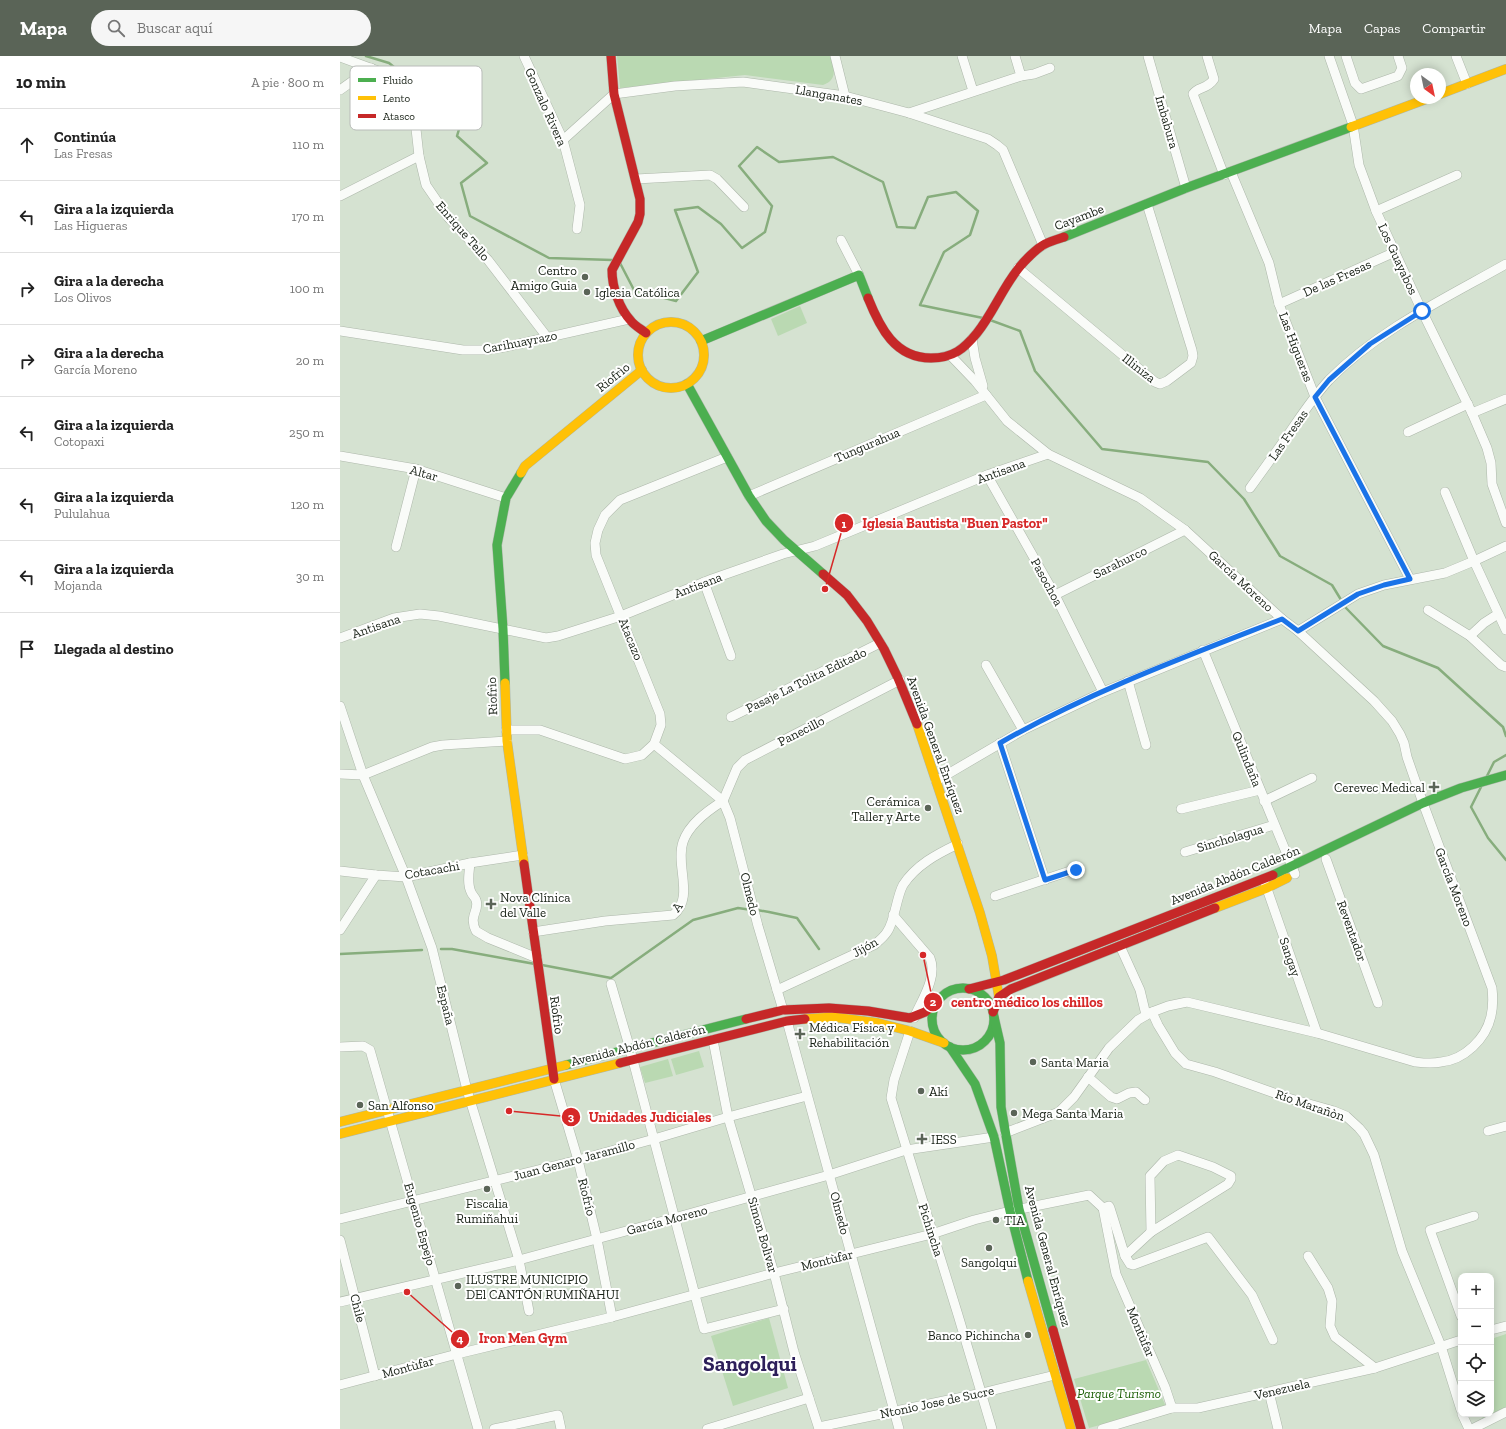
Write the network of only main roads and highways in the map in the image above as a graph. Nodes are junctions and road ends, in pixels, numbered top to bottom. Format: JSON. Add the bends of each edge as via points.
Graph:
{"nodes":[{"id":1,"x":611,"y":56,"type":"edge"},
{"id":2,"x":1506,"y":69,"type":"edge"},
{"id":3,"x":1446,"y":92,"type":"edge"},
{"id":4,"x":1412,"y":104,"type":"edge"},
{"id":5,"x":646,"y":333,"type":"junction"},
{"id":6,"x":701,"y":341,"type":"junction"},
{"id":7,"x":642,"y":370,"type":"junction"},
{"id":8,"x":688,"y":384,"type":"junction"},
{"id":9,"x":1506,"y":776,"type":"edge"},
{"id":10,"x":1506,"y":783,"type":"edge"},
{"id":11,"x":1462,"y":792,"type":"junction"},
{"id":12,"x":1424,"y":806,"type":"junction"},
{"id":13,"x":1294,"y":871,"type":"junction"},
{"id":14,"x":1265,"y":884,"type":"junction"},
{"id":15,"x":993,"y":964,"type":"junction"},
{"id":16,"x":997,"y":982,"type":"junction"},
{"id":17,"x":974,"y":988,"type":"junction"},
{"id":18,"x":999,"y":997,"type":"junction"},
{"id":19,"x":936,"y":1003,"type":"junction"},
{"id":20,"x":994,"y":1014,"type":"junction"},
{"id":21,"x":947,"y":1045,"type":"junction"},
{"id":22,"x":552,"y":1069,"type":"junction"},
{"id":23,"x":554,"y":1080,"type":"junction"},
{"id":24,"x":340,"y":1122,"type":"edge"},
{"id":25,"x":340,"y":1134,"type":"edge"},
{"id":26,"x":1015,"y":1210,"type":"junction"},
{"id":27,"x":1071,"y":1429,"type":"edge"},
{"id":28,"x":1081,"y":1429,"type":"edge"}],
"edges":[{"from":1,"to":5,"type":"main road","via":[[614,94],[640,199],[638,222],[612,270],[612,278],[614,289],[629,319]]},
{"from":2,"to":3,"type":"main road"},
{"from":4,"to":6,"type":"main road","name":"Cayambe","via":[[1186,188],[1043,245],[1018,268],[975,336],[951,356],[931,359],[915,357],[900,351],[879,324],[858,274]]},
{"from":5,"to":6,"type":"main road","via":[[662,323],[681,323],[696,333]]},
{"from":5,"to":7,"type":"main road","via":[[638,351]]},
{"from":6,"to":8,"type":"main road","via":[[704,351],[702,365],[695,378]]},
{"from":7,"to":8,"type":"main road","via":[[648,379],[657,385],[667,388]]},
{"from":7,"to":22,"type":"main road","name":"Riofrìo","via":[[525,466],[506,498],[497,545],[507,741]]},
{"from":8,"to":15,"type":"main road","name":"Avenida General Enríquez","via":[[749,496],[766,521],[854,603],[900,680],[958,844],[990,944]]},
{"from":9,"to":11,"type":"main road","name":"Avenida Abdón Calderón"},
{"from":10,"to":11,"type":"main road","name":"Avenida Abdón Calderón"},
{"from":11,"to":12,"type":"main road","name":"Avenida Abdón Calderón"},
{"from":12,"to":13,"type":"main road","name":"Avenida Abdón Calderón"},
{"from":12,"to":13,"type":"main road","name":"Avenida Abdón Calderón","via":[[1326,859]]},
{"from":13,"to":14,"type":"main road","name":"Avenida Abdón Calderón"},
{"from":14,"to":16,"type":"main road","name":"Avenida Abdón Calderón"},
{"from":14,"to":18,"type":"main road","name":"Avenida Abdón Calderón","via":[[1011,989]]},
{"from":15,"to":16,"type":"main road","name":"Avenida General Enríquez"},
{"from":15,"to":17,"type":"main road","via":[[989,976]]},
{"from":16,"to":17,"type":"main road","name":"Avenida Abdón Calderón"},
{"from":16,"to":18,"type":"main road","name":"Avenida General Enríquez"},
{"from":17,"to":19,"type":"main road","via":[[954,990]]},
{"from":17,"to":20,"type":"main road","via":[[985,997]]},
{"from":18,"to":20,"type":"main road"},
{"from":19,"to":21,"type":"main road","via":[[932,1016],[934,1029]]},
{"from":19,"to":22,"type":"main road","name":"Avenida Abdón Calderón","via":[[914,1018],[829,1008],[783,1010]]},
{"from":20,"to":21,"type":"main road","via":[[992,1031],[984,1042],[971,1049],[957,1050]]},
{"from":20,"to":26,"type":"main road","name":"Avenida General Enríquez","via":[[1000,1043],[1000,1094]]},
{"from":21,"to":23,"type":"main road","name":"Avenida Abdón Calderón","via":[[910,1031],[878,1023],[833,1017],[787,1021]]},
{"from":21,"to":26,"type":"main road","name":"Avenida General Enríquez","via":[[975,1084],[994,1137]]},
{"from":22,"to":23,"type":"main road","name":"Riofrìo"},
{"from":22,"to":24,"type":"main road","name":"Avenida Abdón Calderón"},
{"from":23,"to":25,"type":"main road","name":"Avenida Abdón Calderón"},
{"from":26,"to":27,"type":"main road","name":"Avenida General Enríquez","via":[[1055,1375]]},
{"from":26,"to":28,"type":"main road","name":"Avenida General Enríquez"}]}
